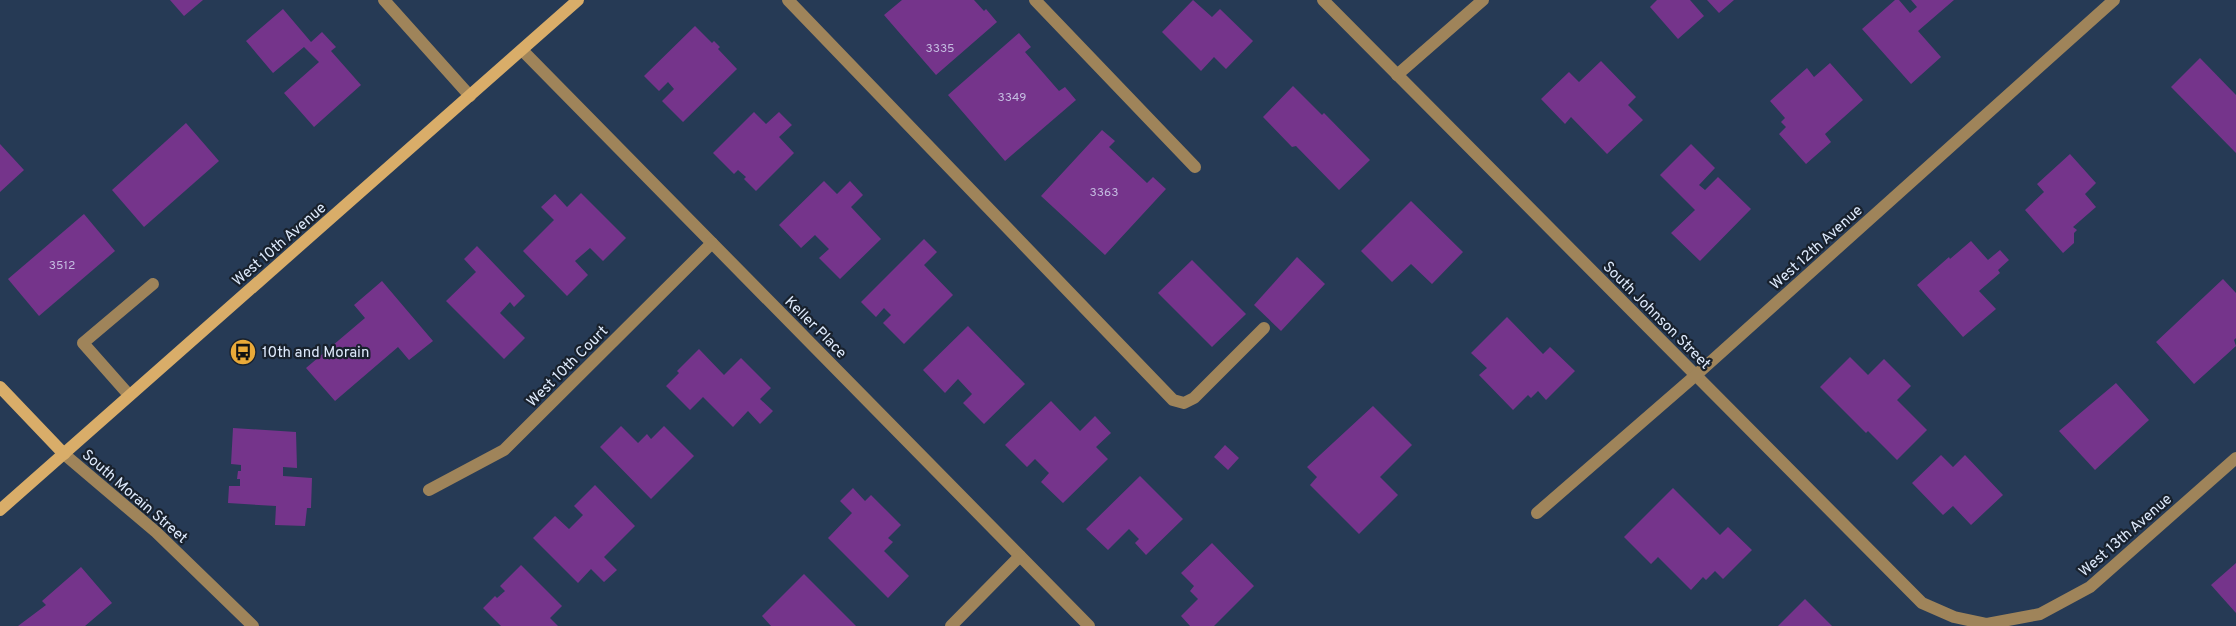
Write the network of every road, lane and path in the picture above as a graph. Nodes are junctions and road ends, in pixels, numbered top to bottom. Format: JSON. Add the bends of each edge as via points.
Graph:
{"nodes":[{"id":1,"x":384,"y":0,"type":"edge"},
{"id":2,"x":578,"y":0,"type":"edge"},
{"id":3,"x":788,"y":0,"type":"edge"},
{"id":4,"x":1035,"y":0,"type":"edge"},
{"id":5,"x":1323,"y":0,"type":"edge"},
{"id":6,"x":1484,"y":0,"type":"edge"},
{"id":7,"x":2114,"y":0,"type":"edge"},
{"id":8,"x":522,"y":50,"type":"junction"},
{"id":9,"x":1397,"y":75,"type":"junction"},
{"id":10,"x":470,"y":96,"type":"junction"},
{"id":11,"x":1195,"y":167,"type":"dead end"},
{"id":12,"x":712,"y":243,"type":"junction"},
{"id":13,"x":153,"y":284,"type":"dead end"},
{"id":14,"x":1264,"y":328,"type":"dead end"},
{"id":15,"x":1696,"y":375,"type":"junction"},
{"id":16,"x":0,"y":387,"type":"edge"},
{"id":17,"x":129,"y":395,"type":"junction"},
{"id":18,"x":64,"y":454,"type":"junction"},
{"id":19,"x":2236,"y":458,"type":"edge"},
{"id":20,"x":429,"y":490,"type":"dead end"},
{"id":21,"x":0,"y":510,"type":"edge"},
{"id":22,"x":1537,"y":513,"type":"dead end"},
{"id":23,"x":1020,"y":556,"type":"junction"},
{"id":24,"x":1987,"y":624,"type":"joint"},
{"id":25,"x":253,"y":626,"type":"edge"},
{"id":26,"x":951,"y":626,"type":"edge"},
{"id":27,"x":1089,"y":626,"type":"edge"}],
"edges":[{"from":1,"to":10,"type":"street"},
{"from":2,"to":8,"type":"main road","name":"West 10th Avenue"},
{"from":3,"to":14,"type":"street","via":[[1173,400],[1184,403],[1194,398]]},
{"from":4,"to":11,"type":"street"},
{"from":5,"to":9,"type":"street","name":"South Johnson Street"},
{"from":6,"to":9,"type":"street"},
{"from":7,"to":15,"type":"street","name":"West 12th Avenue"},
{"from":8,"to":10,"type":"main road","name":"West 10th Avenue"},
{"from":8,"to":12,"type":"street","name":"Keller Place"},
{"from":9,"to":15,"type":"street","name":"South Johnson Street"},
{"from":10,"to":17,"type":"main road","name":"West 10th Avenue"},
{"from":12,"to":20,"type":"street","name":"West 10th Court","via":[[504,450]]},
{"from":12,"to":23,"type":"street","name":"Keller Place"},
{"from":13,"to":17,"type":"street","via":[[83,343]]},
{"from":15,"to":22,"type":"street","name":"West 12th Avenue"},
{"from":15,"to":24,"type":"street","name":"South Johnson Street","via":[[1922,603],[1954,617]]},
{"from":16,"to":18,"type":"main road","name":"South Morain Street"},
{"from":17,"to":18,"type":"main road","name":"West 10th Avenue"},
{"from":18,"to":21,"type":"main road","name":"West 10th Avenue"},
{"from":18,"to":25,"type":"street","name":"South Morain Street","via":[[156,532]]},
{"from":19,"to":24,"type":"street","name":"West 13th Avenue","via":[[2090,587],[2040,614]]},
{"from":23,"to":26,"type":"street"},
{"from":23,"to":27,"type":"street","name":"Keller Place"}]}
